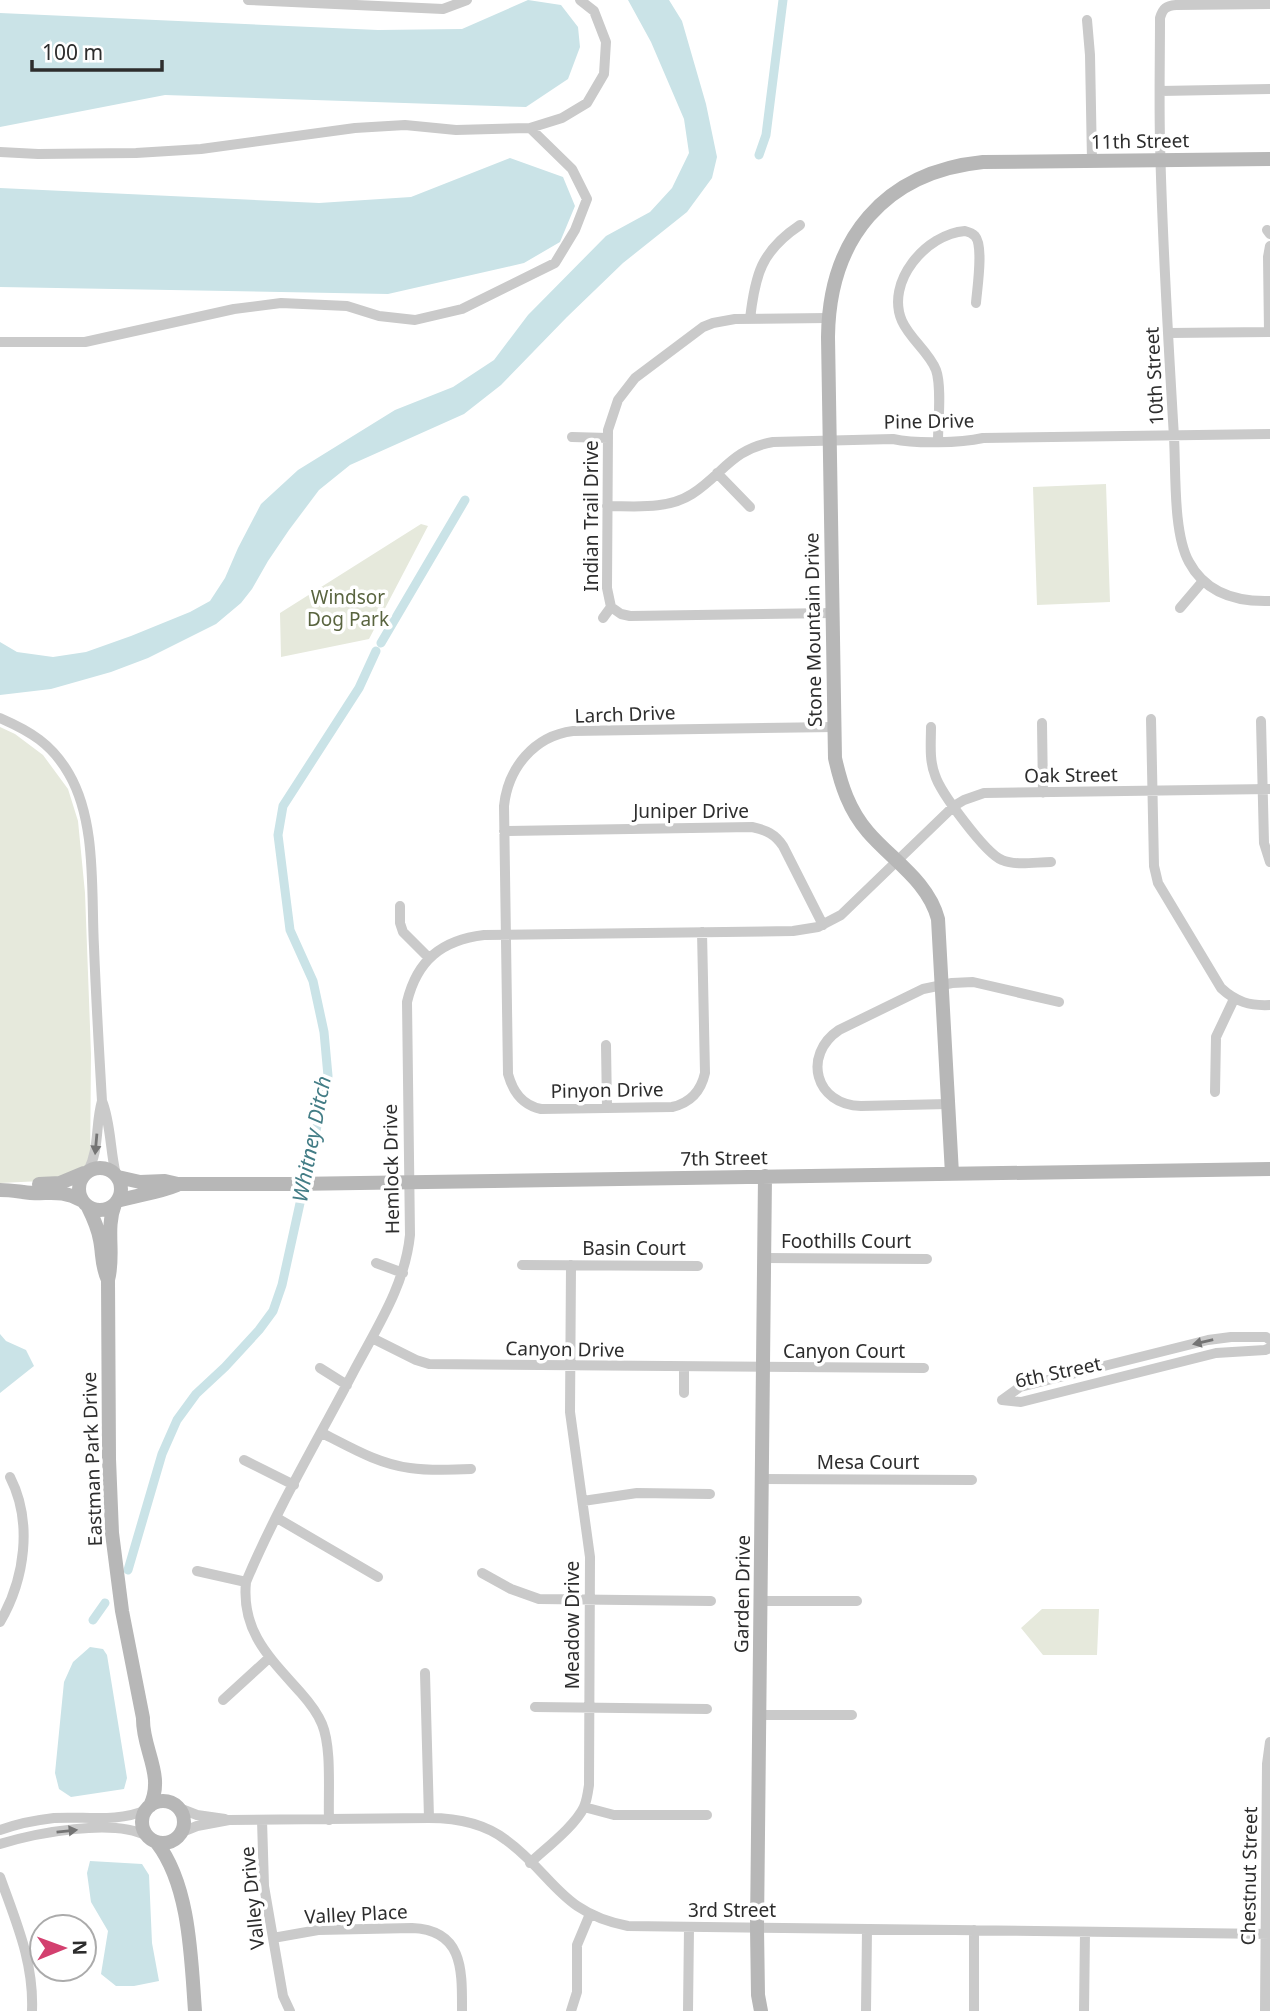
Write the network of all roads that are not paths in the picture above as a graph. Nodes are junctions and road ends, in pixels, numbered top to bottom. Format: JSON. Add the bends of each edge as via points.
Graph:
{"nodes":[{"id":1,"x":248,"y":0,"type":"edge"},
{"id":2,"x":467,"y":0,"type":"edge"},
{"id":3,"x":580,"y":0,"type":"edge"},
{"id":4,"x":1153,"y":1,"type":"edge"},
{"id":5,"x":1270,"y":4,"type":"edge"},
{"id":6,"x":1164,"y":9,"type":"junction"},
{"id":7,"x":1087,"y":20,"type":"dead end"},
{"id":8,"x":1270,"y":89,"type":"edge"},
{"id":9,"x":1160,"y":91,"type":"junction"},
{"id":10,"x":530,"y":128,"type":"junction"},
{"id":11,"x":0,"y":152,"type":"edge"},
{"id":12,"x":1270,"y":159,"type":"edge"},
{"id":13,"x":1160,"y":160,"type":"junction"},
{"id":14,"x":1092,"y":161,"type":"junction"},
{"id":15,"x":1010,"y":162,"type":"joint"},
{"id":16,"x":800,"y":225,"type":"dead end"},
{"id":17,"x":1270,"y":246,"type":"edge"},
{"id":18,"x":976,"y":303,"type":"dead end"},
{"id":19,"x":828,"y":318,"type":"junction"},
{"id":20,"x":750,"y":319,"type":"junction"},
{"id":21,"x":1269,"y":332,"type":"edge"},
{"id":22,"x":1169,"y":334,"type":"junction"},
{"id":23,"x":0,"y":342,"type":"edge"},
{"id":24,"x":1270,"y":434,"type":"edge"},
{"id":25,"x":1174,"y":435,"type":"junction"},
{"id":26,"x":572,"y":437,"type":"dead end"},
{"id":27,"x":608,"y":438,"type":"junction"},
{"id":28,"x":829,"y":440,"type":"junction"},
{"id":29,"x":939,"y":441,"type":"junction"},
{"id":30,"x":717,"y":473,"type":"junction"},
{"id":31,"x":607,"y":506,"type":"junction"},
{"id":32,"x":750,"y":507,"type":"dead end"},
{"id":33,"x":1203,"y":581,"type":"junction"},
{"id":34,"x":1270,"y":601,"type":"edge"},
{"id":35,"x":611,"y":607,"type":"junction"},
{"id":36,"x":1180,"y":608,"type":"dead end"},
{"id":37,"x":832,"y":613,"type":"junction"},
{"id":38,"x":603,"y":618,"type":"dead end"},
{"id":39,"x":0,"y":718,"type":"edge"},
{"id":40,"x":1151,"y":719,"type":"dead end"},
{"id":41,"x":1261,"y":720,"type":"dead end"},
{"id":42,"x":1042,"y":723,"type":"dead end"},
{"id":43,"x":931,"y":726,"type":"dead end"},
{"id":44,"x":834,"y":727,"type":"junction"},
{"id":45,"x":1267,"y":789,"type":"edge"},
{"id":46,"x":1153,"y":791,"type":"junction"},
{"id":47,"x":1043,"y":793,"type":"junction"},
{"id":48,"x":954,"y":806,"type":"junction"},
{"id":49,"x":504,"y":831,"type":"junction"},
{"id":50,"x":897,"y":861,"type":"junction"},
{"id":51,"x":1051,"y":862,"type":"dead end"},
{"id":52,"x":1270,"y":862,"type":"edge"},
{"id":53,"x":400,"y":905,"type":"dead end"},
{"id":54,"x":823,"y":925,"type":"junction"},
{"id":55,"x":702,"y":932,"type":"junction"},
{"id":56,"x":506,"y":935,"type":"junction"},
{"id":57,"x":429,"y":958,"type":"junction"},
{"id":58,"x":942,"y":985,"type":"junction"},
{"id":59,"x":1234,"y":999,"type":"junction"},
{"id":60,"x":1059,"y":1002,"type":"dead end"},
{"id":61,"x":1270,"y":1005,"type":"edge"},
{"id":62,"x":606,"y":1045,"type":"dead end"},
{"id":63,"x":1215,"y":1092,"type":"dead end"},
{"id":64,"x":102,"y":1101,"type":"junction"},
{"id":65,"x":948,"y":1104,"type":"junction"},
{"id":66,"x":607,"y":1108,"type":"junction"},
{"id":67,"x":1270,"y":1169,"type":"edge"},
{"id":68,"x":86,"y":1172,"type":"junction"},
{"id":69,"x":952,"y":1174,"type":"junction"},
{"id":70,"x":117,"y":1176,"type":"junction"},
{"id":71,"x":765,"y":1176,"type":"junction"},
{"id":72,"x":409,"y":1182,"type":"junction"},
{"id":73,"x":178,"y":1184,"type":"junction"},
{"id":74,"x":7,"y":1190,"type":"edge"},
{"id":75,"x":116,"y":1203,"type":"junction"},
{"id":76,"x":85,"y":1204,"type":"junction"},
{"id":77,"x":765,"y":1258,"type":"junction"},
{"id":78,"x":927,"y":1259,"type":"dead end"},
{"id":79,"x":376,"y":1263,"type":"dead end"},
{"id":80,"x":522,"y":1265,"type":"dead end"},
{"id":81,"x":571,"y":1265,"type":"junction"},
{"id":82,"x":698,"y":1266,"type":"dead end"},
{"id":83,"x":403,"y":1273,"type":"junction"},
{"id":84,"x":108,"y":1280,"type":"junction"},
{"id":85,"x":372,"y":1338,"type":"junction"},
{"id":86,"x":1270,"y":1339,"type":"edge"},
{"id":87,"x":1270,"y":1348,"type":"edge"},
{"id":88,"x":570,"y":1366,"type":"junction"},
{"id":89,"x":320,"y":1368,"type":"dead end"},
{"id":90,"x":684,"y":1368,"type":"junction"},
{"id":91,"x":764,"y":1368,"type":"junction"},
{"id":92,"x":925,"y":1368,"type":"dead end"},
{"id":93,"x":347,"y":1385,"type":"junction"},
{"id":94,"x":684,"y":1393,"type":"dead end"},
{"id":95,"x":322,"y":1433,"type":"junction"},
{"id":96,"x":244,"y":1460,"type":"dead end"},
{"id":97,"x":471,"y":1469,"type":"dead end"},
{"id":98,"x":10,"y":1477,"type":"dead end"},
{"id":99,"x":763,"y":1479,"type":"junction"},
{"id":100,"x":972,"y":1480,"type":"dead end"},
{"id":101,"x":294,"y":1485,"type":"junction"},
{"id":102,"x":710,"y":1494,"type":"dead end"},
{"id":103,"x":583,"y":1501,"type":"junction"},
{"id":104,"x":277,"y":1518,"type":"junction"},
{"id":105,"x":197,"y":1571,"type":"dead end"},
{"id":106,"x":482,"y":1573,"type":"dead end"},
{"id":107,"x":378,"y":1577,"type":"dead end"},
{"id":108,"x":246,"y":1582,"type":"junction"},
{"id":109,"x":591,"y":1600,"type":"junction"},
{"id":110,"x":711,"y":1601,"type":"dead end"},
{"id":111,"x":761,"y":1601,"type":"junction"},
{"id":112,"x":857,"y":1601,"type":"dead end"},
{"id":113,"x":0,"y":1622,"type":"edge"},
{"id":114,"x":269,"y":1658,"type":"junction"},
{"id":115,"x":425,"y":1673,"type":"dead end"},
{"id":116,"x":223,"y":1700,"type":"dead end"},
{"id":117,"x":535,"y":1707,"type":"dead end"},
{"id":118,"x":590,"y":1708,"type":"junction"},
{"id":119,"x":708,"y":1709,"type":"dead end"},
{"id":120,"x":760,"y":1714,"type":"junction"},
{"id":121,"x":852,"y":1715,"type":"dead end"},
{"id":122,"x":144,"y":1718,"type":"junction"},
{"id":123,"x":1270,"y":1742,"type":"edge"},
{"id":124,"x":177,"y":1806,"type":"junction"},
{"id":125,"x":584,"y":1807,"type":"junction"},
{"id":126,"x":148,"y":1808,"type":"junction"},
{"id":127,"x":707,"y":1815,"type":"dead end"},
{"id":128,"x":429,"y":1818,"type":"junction"},
{"id":129,"x":329,"y":1819,"type":"junction"},
{"id":130,"x":229,"y":1820,"type":"junction"},
{"id":131,"x":262,"y":1820,"type":"junction"},
{"id":132,"x":0,"y":1830,"type":"edge"},
{"id":133,"x":181,"y":1834,"type":"junction"},
{"id":134,"x":152,"y":1839,"type":"junction"},
{"id":135,"x":0,"y":1844,"type":"edge"},
{"id":136,"x":530,"y":1863,"type":"junction"},
{"id":137,"x":0,"y":1877,"type":"edge"},
{"id":138,"x":184,"y":1904,"type":"junction"},
{"id":139,"x":590,"y":1914,"type":"junction"},
{"id":140,"x":688,"y":1928,"type":"junction"},
{"id":141,"x":757,"y":1928,"type":"junction"},
{"id":142,"x":867,"y":1929,"type":"junction"},
{"id":143,"x":974,"y":1930,"type":"junction"},
{"id":144,"x":1085,"y":1931,"type":"junction"},
{"id":145,"x":1268,"y":1934,"type":"edge"},
{"id":146,"x":273,"y":1938,"type":"junction"},
{"id":147,"x":32,"y":2011,"type":"edge"},
{"id":148,"x":194,"y":2011,"type":"edge"},
{"id":149,"x":290,"y":2011,"type":"edge"},
{"id":150,"x":463,"y":2011,"type":"edge"},
{"id":151,"x":571,"y":2011,"type":"edge"},
{"id":152,"x":688,"y":2011,"type":"edge"},
{"id":153,"x":761,"y":2011,"type":"edge"},
{"id":154,"x":866,"y":2011,"type":"edge"},
{"id":155,"x":974,"y":2011,"type":"edge"},
{"id":156,"x":1084,"y":2011,"type":"edge"},
{"id":157,"x":1265,"y":2011,"type":"edge"}],
"edges":[{"from":1,"to":2,"type":"street","via":[[443,9]]},
{"from":3,"to":10,"type":"street","via":[[594,11],[606,42],[604,74],[587,103],[562,118]]},
{"from":4,"to":6,"type":"street"},
{"from":5,"to":6,"type":"street"},
{"from":6,"to":9,"type":"street","name":"10th Street","via":[[1160,18]]},
{"from":7,"to":14,"type":"street"},
{"from":8,"to":9,"type":"street"},
{"from":9,"to":13,"type":"street","name":"10th Street"},
{"from":10,"to":11,"type":"street","via":[[456,130],[405,125],[201,149]]},
{"from":10,"to":23,"type":"street","via":[[572,169],[586,200],[575,230],[555,263],[463,309],[415,320],[347,306],[281,303],[85,342]]},
{"from":12,"to":13,"type":"street","name":"11th Street"},
{"from":13,"to":14,"type":"street","name":"11th Street"},
{"from":13,"to":22,"type":"street","name":"10th Street"},
{"from":14,"to":15,"type":"street","name":"11th Street"},
{"from":15,"to":19,"type":"street","name":"Stone Mountain Drive","via":[[948,168],[918,179],[889,198],[863,224],[843,255]]},
{"from":16,"to":20,"type":"street","via":[[774,245],[760,267]]},
{"from":17,"to":21,"type":"street"},
{"from":18,"to":29,"type":"street","via":[[978,240],[965,231],[922,252],[906,272],[899,292],[901,319],[938,377]]},
{"from":19,"to":20,"type":"street","name":"Indian Trail Drive"},
{"from":19,"to":28,"type":"street","name":"Stone Mountain Drive"},
{"from":20,"to":27,"type":"street","name":"Indian Trail Drive","via":[[703,327],[642,372],[618,400]]},
{"from":21,"to":22,"type":"street"},
{"from":22,"to":25,"type":"street","name":"10th Street"},
{"from":24,"to":25,"type":"street","name":"Pine Drive"},
{"from":25,"to":29,"type":"street","name":"Pine Drive"},
{"from":25,"to":33,"type":"street","name":"10th Street","via":[[1181,542]]},
{"from":26,"to":27,"type":"street"},
{"from":27,"to":31,"type":"street","name":"Indian Trail Drive"},
{"from":28,"to":29,"type":"street","name":"Pine Drive"},
{"from":28,"to":30,"type":"street","name":"Pine Drive","via":[[761,444]]},
{"from":28,"to":37,"type":"street","name":"Stone Mountain Drive"},
{"from":30,"to":31,"type":"street","name":"Pine Drive","via":[[692,494],[668,504]]},
{"from":30,"to":32,"type":"street"},
{"from":31,"to":35,"type":"street","name":"Indian Trail Drive"},
{"from":33,"to":34,"type":"street","name":"10th Street","via":[[1240,600]]},
{"from":33,"to":36,"type":"street"},
{"from":35,"to":37,"type":"street","name":"Indian Trail Drive","via":[[630,616]]},
{"from":35,"to":38,"type":"street"},
{"from":37,"to":44,"type":"street","name":"Stone Mountain Drive"},
{"from":39,"to":64,"type":"street","via":[[24,728],[57,756],[85,815]]},
{"from":40,"to":46,"type":"street"},
{"from":41,"to":45,"type":"street"},
{"from":42,"to":47,"type":"street"},
{"from":43,"to":48,"type":"street","via":[[932,766]]},
{"from":44,"to":49,"type":"street","name":"Larch Drive","via":[[557,735],[526,755],[513,773],[505,794]]},
{"from":44,"to":50,"type":"street","name":"Stone Mountain Drive","via":[[835,758],[848,801]]},
{"from":45,"to":46,"type":"street","name":"Oak Street"},
{"from":45,"to":52,"type":"street","via":[[1264,843]]},
{"from":46,"to":47,"type":"street","name":"Oak Street"},
{"from":46,"to":59,"type":"street","via":[[1158,883],[1216,982]]},
{"from":47,"to":48,"type":"street","name":"Oak Street","via":[[984,793]]},
{"from":48,"to":50,"type":"street","name":"Oak Street"},
{"from":48,"to":51,"type":"street","via":[[996,857],[1007,862]]},
{"from":49,"to":54,"type":"street","name":"Juniper Drive","via":[[764,829],[783,846]]},
{"from":49,"to":56,"type":"street","name":"Larch Drive"},
{"from":50,"to":54,"type":"street","name":"Hemlock Drive","via":[[841,915]]},
{"from":50,"to":58,"type":"street","name":"Stone Mountain Drive","via":[[936,909]]},
{"from":53,"to":57,"type":"street","via":[[401,928]]},
{"from":54,"to":55,"type":"street","name":"Hemlock Drive"},
{"from":55,"to":56,"type":"street","name":"Hemlock Drive"},
{"from":55,"to":66,"type":"street","name":"Pinyon Drive","via":[[705,1073],[700,1087],[678,1106]]},
{"from":56,"to":57,"type":"street","name":"Hemlock Drive","via":[[461,939]]},
{"from":56,"to":66,"type":"street","name":"Pinyon Drive","via":[[508,1074],[512,1086],[522,1101],[535,1108]]},
{"from":57,"to":72,"type":"street","name":"Hemlock Drive","via":[[416,976],[407,1002]]},
{"from":58,"to":60,"type":"street","via":[[973,982]]},
{"from":58,"to":65,"type":"street","name":"Stone Mountain Drive"},
{"from":58,"to":65,"type":"street","via":[[923,989],[839,1030],[821,1049],[817,1064],[825,1092],[849,1106]]},
{"from":59,"to":61,"type":"street"},
{"from":59,"to":63,"type":"street","via":[[1216,1037]]},
{"from":62,"to":66,"type":"street"},
{"from":64,"to":68,"type":"street","one_way":true,"via":[[95,1156]]},
{"from":64,"to":70,"type":"street"},
{"from":65,"to":69,"type":"street","name":"Stone Mountain Drive"},
{"from":67,"to":69,"type":"street","name":"7th Street"},
{"from":68,"to":70,"type":"street","via":[[106,1168]]},
{"from":68,"to":74,"type":"street","via":[[60,1183]]},
{"from":68,"to":76,"type":"street","via":[[79,1183]]},
{"from":69,"to":71,"type":"street","name":"7th Street"},
{"from":70,"to":73,"type":"street","name":"7th Street"},
{"from":70,"to":75,"type":"street","via":[[121,1187]]},
{"from":71,"to":72,"type":"street","name":"7th Street"},
{"from":71,"to":77,"type":"street","name":"Garden Drive"},
{"from":72,"to":73,"type":"street","name":"7th Street"},
{"from":72,"to":83,"type":"street","name":"Hemlock Drive","via":[[410,1235]]},
{"from":73,"to":75,"type":"street","name":"7th Street"},
{"from":74,"to":76,"type":"street","via":[[66,1194]]},
{"from":75,"to":76,"type":"street","via":[[102,1210]]},
{"from":75,"to":84,"type":"street","name":"Eastman Park Drive","via":[[110,1222]]},
{"from":76,"to":84,"type":"street","name":"Eastman Park Drive","via":[[96,1223]]},
{"from":77,"to":78,"type":"street","name":"Foothills Court"},
{"from":77,"to":91,"type":"street","name":"Garden Drive"},
{"from":79,"to":83,"type":"street"},
{"from":80,"to":81,"type":"street","name":"Basin Court"},
{"from":81,"to":82,"type":"street","name":"Basin Court"},
{"from":81,"to":88,"type":"street","name":"Basin Court"},
{"from":83,"to":85,"type":"street","name":"Hemlock Drive"},
{"from":84,"to":122,"type":"street","name":"Eastman Park Drive","via":[[112,1533]]},
{"from":85,"to":88,"type":"street","name":"Canyon Drive","via":[[429,1364]]},
{"from":85,"to":93,"type":"street","name":"Hemlock Drive"},
{"from":86,"to":87,"type":"street","name":"6th Street","one_way":true,"via":[[1209,1340],[1020,1387],[1002,1400],[1021,1402],[1211,1354]]},
{"from":88,"to":90,"type":"street","name":"Canyon Drive"},
{"from":88,"to":103,"type":"street","name":"Meadow Drive","via":[[570,1412]]},
{"from":89,"to":93,"type":"street"},
{"from":90,"to":91,"type":"street","name":"Canyon Drive"},
{"from":90,"to":94,"type":"street"},
{"from":91,"to":92,"type":"street","name":"Canyon Court"},
{"from":91,"to":99,"type":"street","name":"Garden Drive"},
{"from":93,"to":95,"type":"street","name":"Hemlock Drive"},
{"from":95,"to":97,"type":"street","via":[[391,1464],[428,1470]]},
{"from":95,"to":101,"type":"street","name":"Hemlock Drive"},
{"from":96,"to":101,"type":"street"},
{"from":98,"to":113,"type":"street","via":[[22,1513],[22,1551],[18,1580]]},
{"from":99,"to":100,"type":"street","name":"Mesa Court"},
{"from":99,"to":111,"type":"street","name":"Garden Drive"},
{"from":101,"to":104,"type":"street","name":"Hemlock Drive"},
{"from":102,"to":103,"type":"street","via":[[637,1493]]},
{"from":103,"to":109,"type":"street","name":"Meadow Drive"},
{"from":104,"to":107,"type":"street"},
{"from":104,"to":108,"type":"street","name":"Hemlock Drive"},
{"from":105,"to":108,"type":"street"},
{"from":106,"to":109,"type":"street","via":[[539,1599]]},
{"from":108,"to":114,"type":"street","name":"Hemlock Drive","via":[[248,1620]]},
{"from":109,"to":110,"type":"street"},
{"from":109,"to":118,"type":"street","name":"Meadow Drive"},
{"from":111,"to":112,"type":"street"},
{"from":111,"to":120,"type":"street","name":"Garden Drive"},
{"from":114,"to":116,"type":"street"},
{"from":114,"to":129,"type":"street","name":"Hemlock Drive","via":[[323,1725]]},
{"from":115,"to":128,"type":"street"},
{"from":117,"to":118,"type":"street"},
{"from":118,"to":119,"type":"street"},
{"from":118,"to":125,"type":"street","name":"Meadow Drive","via":[[589,1785]]},
{"from":120,"to":121,"type":"street"},
{"from":120,"to":141,"type":"street","name":"Garden Drive"},
{"from":122,"to":124,"type":"street","name":"Eastman Park Drive","via":[[166,1787]]},
{"from":122,"to":126,"type":"street","name":"Eastman Park Drive","via":[[156,1775]]},
{"from":123,"to":145,"type":"street","name":"Chestnut Street"},
{"from":124,"to":126,"type":"street","via":[[161,1801]]},
{"from":124,"to":130,"type":"street","name":"3rd Street"},
{"from":124,"to":133,"type":"street","via":[[184,1820]]},
{"from":125,"to":127,"type":"street","via":[[614,1815]]},
{"from":125,"to":136,"type":"street"},
{"from":126,"to":132,"type":"street","via":[[129,1816],[54,1818]]},
{"from":126,"to":134,"type":"street","via":[[142,1826]]},
{"from":128,"to":129,"type":"street","name":"3rd Street"},
{"from":128,"to":136,"type":"street","name":"3rd Street","via":[[488,1829]]},
{"from":129,"to":131,"type":"street","name":"3rd Street"},
{"from":130,"to":131,"type":"street","name":"3rd Street"},
{"from":130,"to":133,"type":"street","name":"3rd Street"},
{"from":131,"to":146,"type":"street","name":"Valley Drive","via":[[264,1881]]},
{"from":133,"to":134,"type":"street","via":[[170,1843]]},
{"from":133,"to":138,"type":"street","via":[[177,1853],[186,1889]]},
{"from":135,"to":134,"type":"street","one_way":true,"via":[[53,1832],[103,1828],[129,1829]]},
{"from":134,"to":138,"type":"street","via":[[172,1867]]},
{"from":136,"to":139,"type":"street","name":"3rd Street","via":[[562,1895]]},
{"from":137,"to":147,"type":"street","via":[[28,1956]]},
{"from":138,"to":148,"type":"street"},
{"from":139,"to":140,"type":"street","name":"3rd Street","via":[[628,1926]]},
{"from":139,"to":151,"type":"street","via":[[577,1945],[577,1992]]},
{"from":140,"to":141,"type":"street","name":"3rd Street"},
{"from":140,"to":152,"type":"street"},
{"from":141,"to":142,"type":"street","name":"3rd Street"},
{"from":141,"to":153,"type":"street","name":"Garden Drive"},
{"from":142,"to":143,"type":"street","name":"3rd Street"},
{"from":142,"to":154,"type":"street"},
{"from":143,"to":144,"type":"street","name":"3rd Street"},
{"from":143,"to":155,"type":"street"},
{"from":144,"to":145,"type":"street","name":"3rd Street"},
{"from":144,"to":156,"type":"street"},
{"from":145,"to":157,"type":"street","name":"Chestnut Street"},
{"from":146,"to":149,"type":"street","name":"Valley Drive"},
{"from":146,"to":150,"type":"street","name":"Valley Place","via":[[327,1930],[412,1928],[433,1932],[448,1942],[457,1956]]}]}
